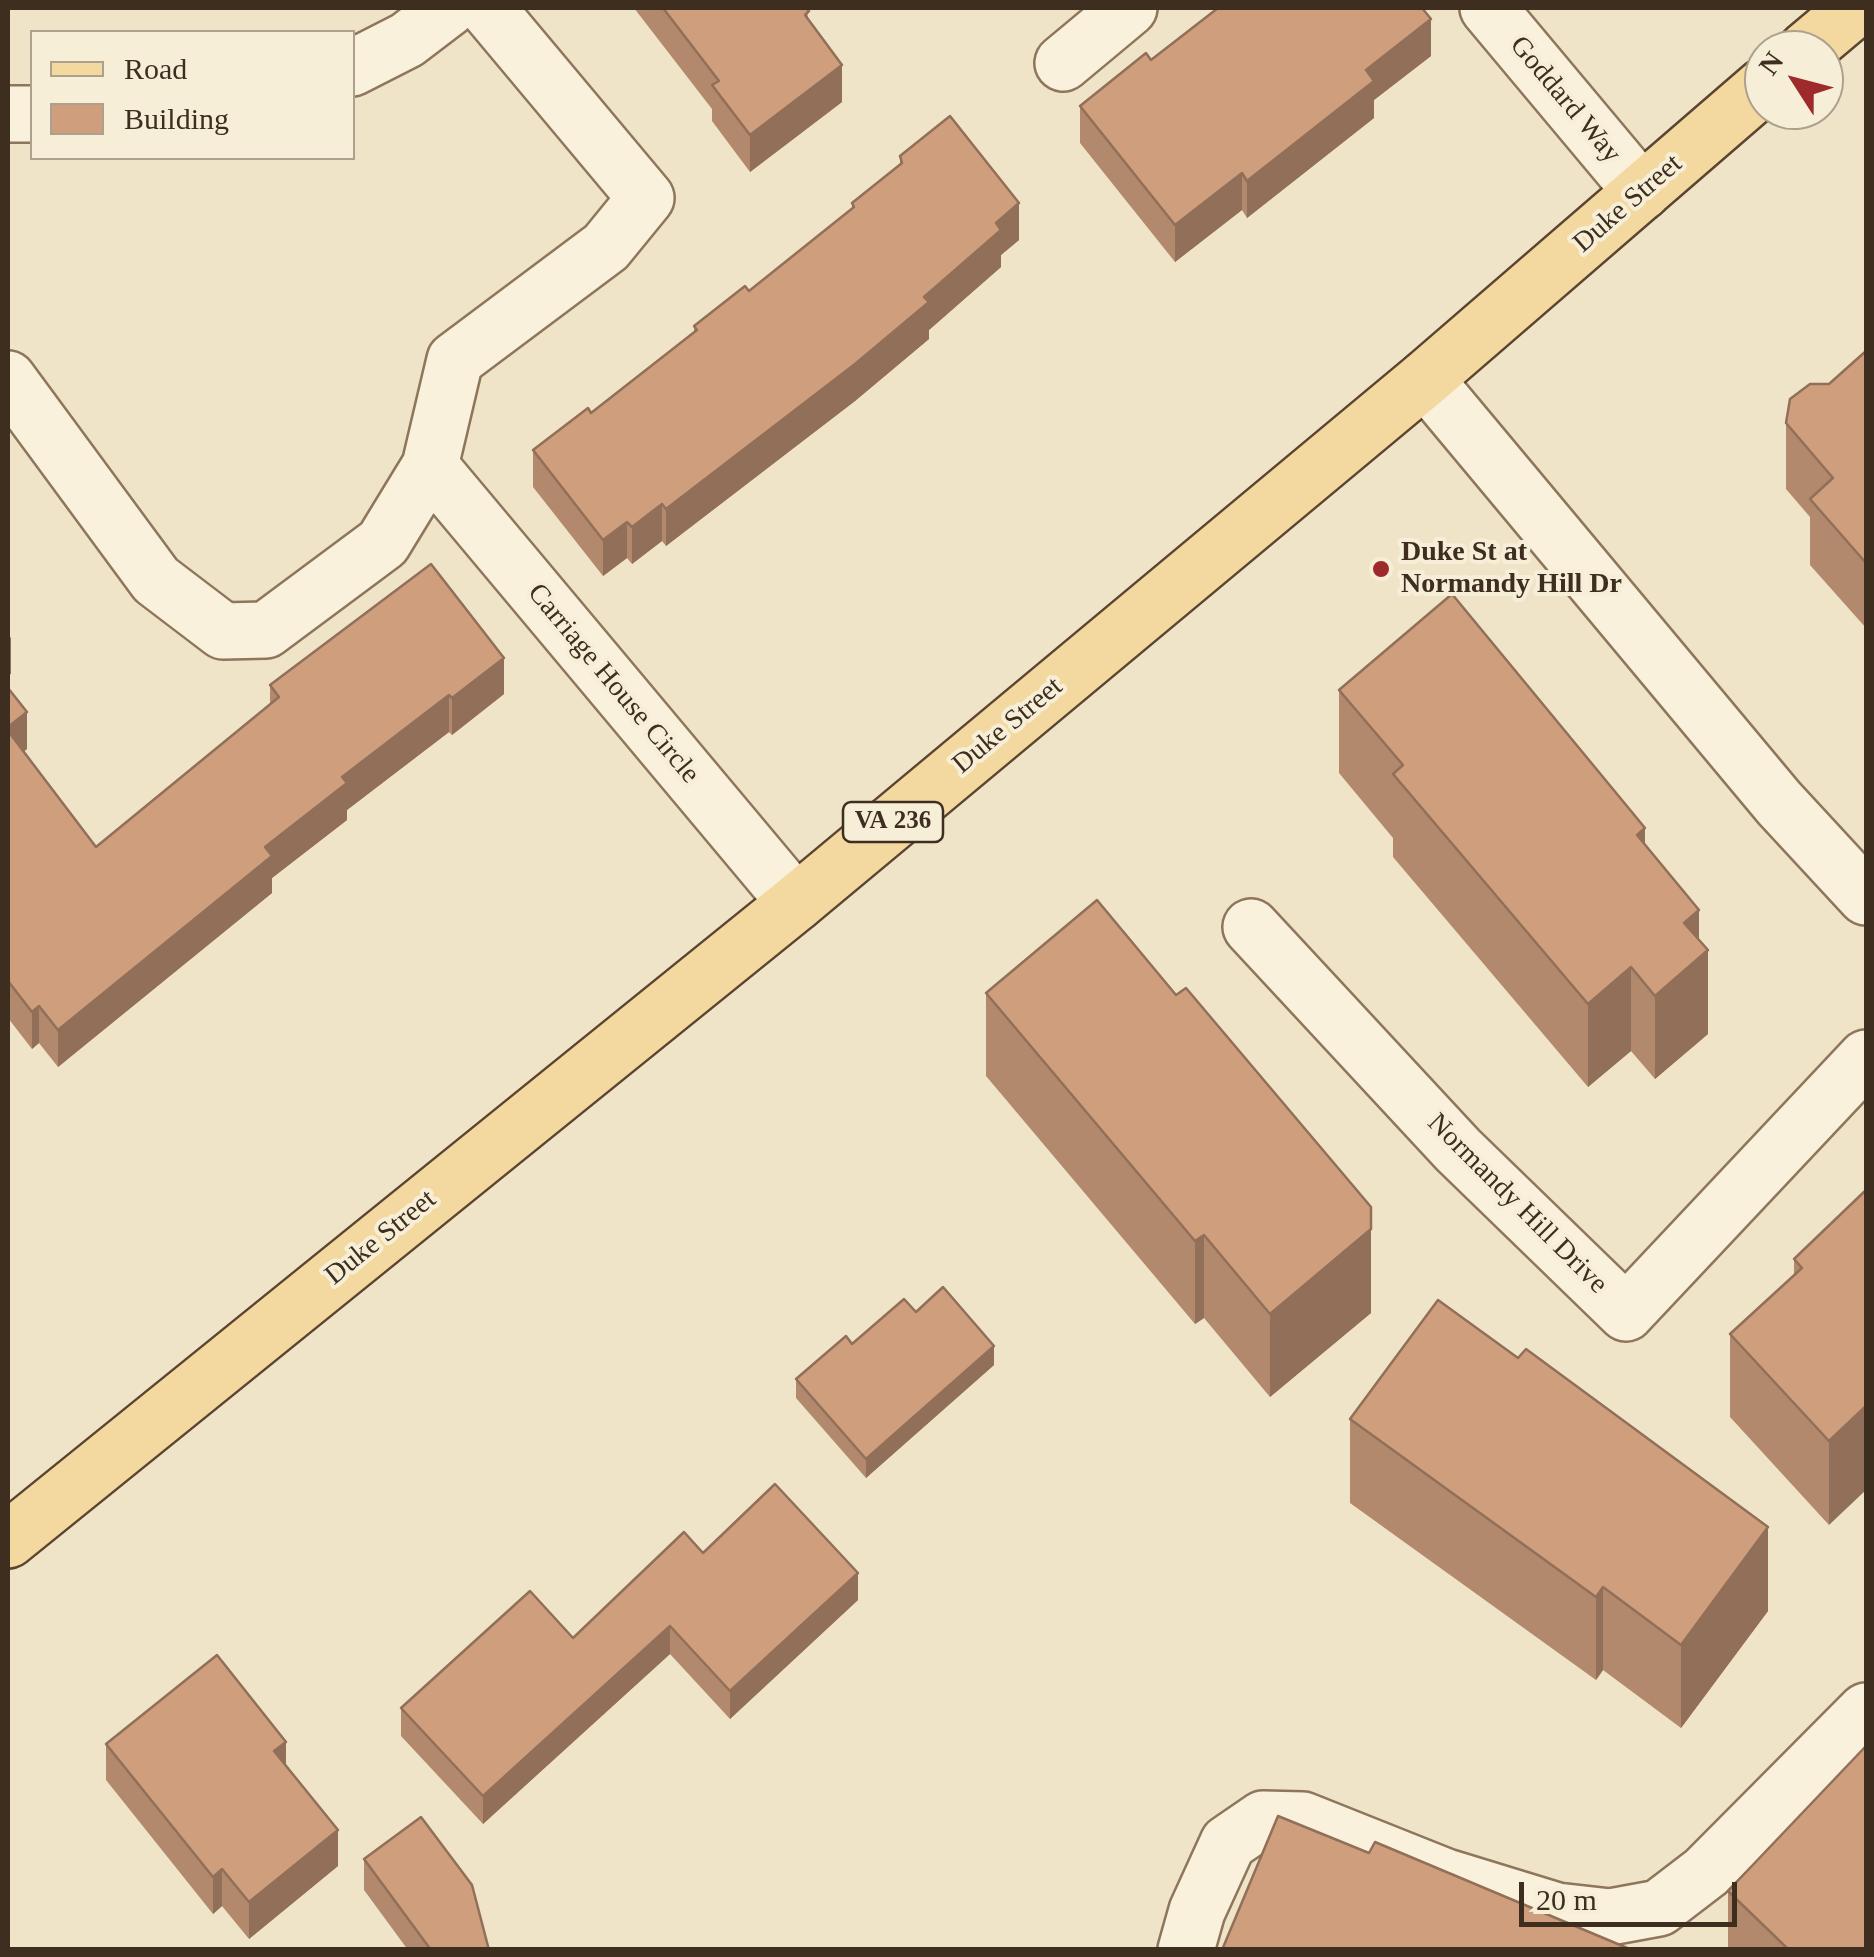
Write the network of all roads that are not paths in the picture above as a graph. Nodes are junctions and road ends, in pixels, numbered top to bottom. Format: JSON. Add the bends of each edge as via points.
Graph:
{"nodes":[{"id":1,"x":449,"y":8,"type":"edge"},
{"id":2,"x":487,"y":8,"type":"edge"},
{"id":3,"x":1129,"y":8,"type":"edge"},
{"id":4,"x":1488,"y":8,"type":"edge"},
{"id":5,"x":1856,"y":8,"type":"edge"},
{"id":6,"x":1830,"y":30,"type":"edge"},
{"id":7,"x":1063,"y":63,"type":"dead end"},
{"id":8,"x":355,"y":66,"type":"edge"},
{"id":9,"x":1744,"y":103,"type":"edge"},
{"id":10,"x":1642,"y":192,"type":"junction"},
{"id":11,"x":8,"y":379,"type":"edge"},
{"id":12,"x":1424,"y":379,"type":"junction"},
{"id":13,"x":430,"y":466,"type":"junction"},
{"id":14,"x":1866,"y":896,"type":"edge"},
{"id":15,"x":796,"y":903,"type":"junction"},
{"id":16,"x":1251,"y":927,"type":"dead end"},
{"id":17,"x":1866,"y":1058,"type":"edge"},
{"id":18,"x":8,"y":1540,"type":"edge"},
{"id":19,"x":1866,"y":1711,"type":"edge"},
{"id":20,"x":1186,"y":1950,"type":"edge"}],
"edges":[{"from":1,"to":8,"type":"street"},
{"from":2,"to":13,"type":"street","via":[[646,198],[606,247],[455,360]]},
{"from":3,"to":7,"type":"street"},
{"from":4,"to":10,"type":"street","name":"Goddard Way"},
{"from":5,"to":6,"type":"main road"},
{"from":9,"to":10,"type":"main road","name":"Duke Street","number":"VA 236"},
{"from":10,"to":12,"type":"main road","name":"Duke Street","number":"VA 236"},
{"from":11,"to":13,"type":"street","via":[[156,580],[223,631],[266,630],[383,543]]},
{"from":12,"to":14,"type":"street","via":[[1779,803]]},
{"from":12,"to":15,"type":"main road","name":"Duke Street","number":"VA 236"},
{"from":13,"to":15,"type":"street","name":"Carriage House Circle"},
{"from":15,"to":18,"type":"main road","name":"Duke Street","number":"VA 236"},
{"from":16,"to":17,"type":"street","name":"Normandy Hill Drive","via":[[1458,1150],[1626,1313]]},
{"from":19,"to":20,"type":"street","via":[[1706,1872],[1659,1908],[1610,1917],[1557,1911],[1446,1877],[1303,1820],[1263,1819],[1228,1843]]}]}
